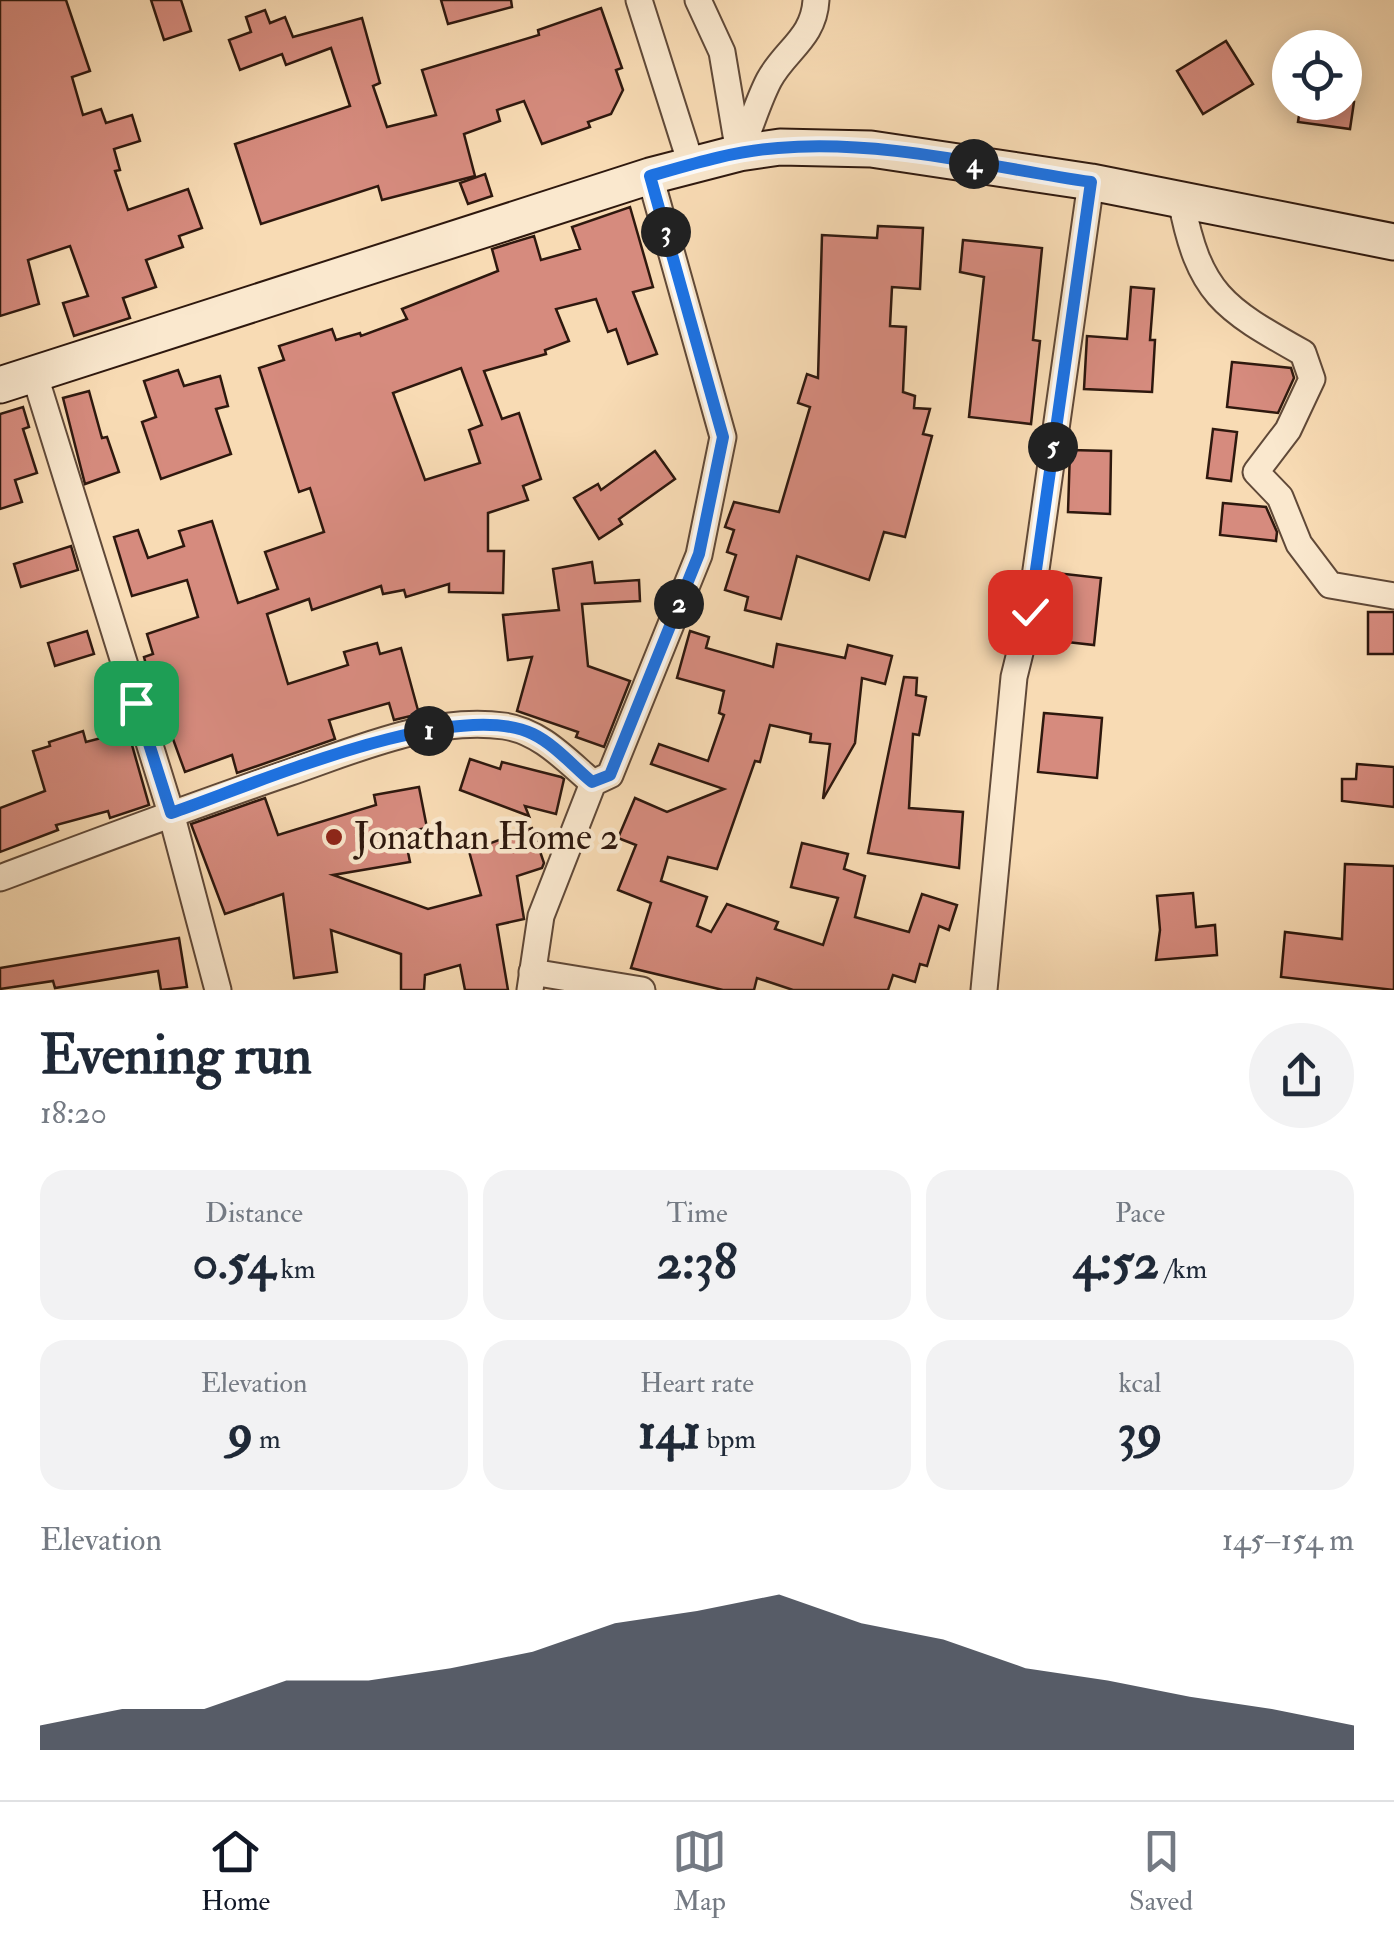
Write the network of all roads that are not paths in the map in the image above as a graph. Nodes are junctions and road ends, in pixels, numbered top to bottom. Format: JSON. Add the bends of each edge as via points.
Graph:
{"nodes":[{"id":1,"x":639,"y":0,"type":"edge"},
{"id":2,"x":698,"y":0,"type":"edge"},
{"id":3,"x":816,"y":0,"type":"edge"},
{"id":4,"x":739,"y":153,"type":"junction"},
{"id":5,"x":692,"y":164,"type":"junction"},
{"id":6,"x":650,"y":176,"type":"junction"},
{"id":7,"x":1091,"y":182,"type":"junction"},
{"id":8,"x":1181,"y":200,"type":"junction"},
{"id":9,"x":1394,"y":242,"type":"edge"},
{"id":10,"x":34,"y":373,"type":"junction"},
{"id":11,"x":0,"y":385,"type":"edge"},
{"id":12,"x":1394,"y":596,"type":"edge"},
{"id":13,"x":592,"y":782,"type":"junction"},
{"id":14,"x":171,"y":813,"type":"junction"},
{"id":15,"x":0,"y":878,"type":"edge"},
{"id":16,"x":531,"y":981,"type":"edge"},
{"id":17,"x":218,"y":990,"type":"edge"},
{"id":18,"x":642,"y":990,"type":"edge"},
{"id":19,"x":984,"y":990,"type":"edge"}],
"edges":[{"from":1,"to":5,"type":"street"},
{"from":2,"to":4,"type":"street","via":[[722,52]]},
{"from":3,"to":4,"type":"street","via":[[815,18],[770,78]]},
{"from":4,"to":5,"type":"street"},
{"from":4,"to":7,"type":"street","via":[[872,149]]},
{"from":5,"to":6,"type":"street"},
{"from":6,"to":10,"type":"street"},
{"from":6,"to":13,"type":"street","via":[[723,437],[699,554],[610,775]]},
{"from":7,"to":8,"type":"street"},
{"from":7,"to":19,"type":"street","via":[[1030,612],[1014,677]]},
{"from":8,"to":9,"type":"street"},
{"from":8,"to":12,"type":"street","via":[[1190,250],[1222,302],[1303,353],[1312,379],[1288,430],[1256,472],[1280,498],[1299,544],[1330,585]]},
{"from":10,"to":11,"type":"street"},
{"from":10,"to":14,"type":"street"},
{"from":13,"to":14,"type":"street","via":[[534,734],[457,726],[397,736]]},
{"from":13,"to":16,"type":"street","via":[[540,916]]},
{"from":14,"to":15,"type":"street"},
{"from":14,"to":17,"type":"street"},
{"from":16,"to":18,"type":"street"}]}
